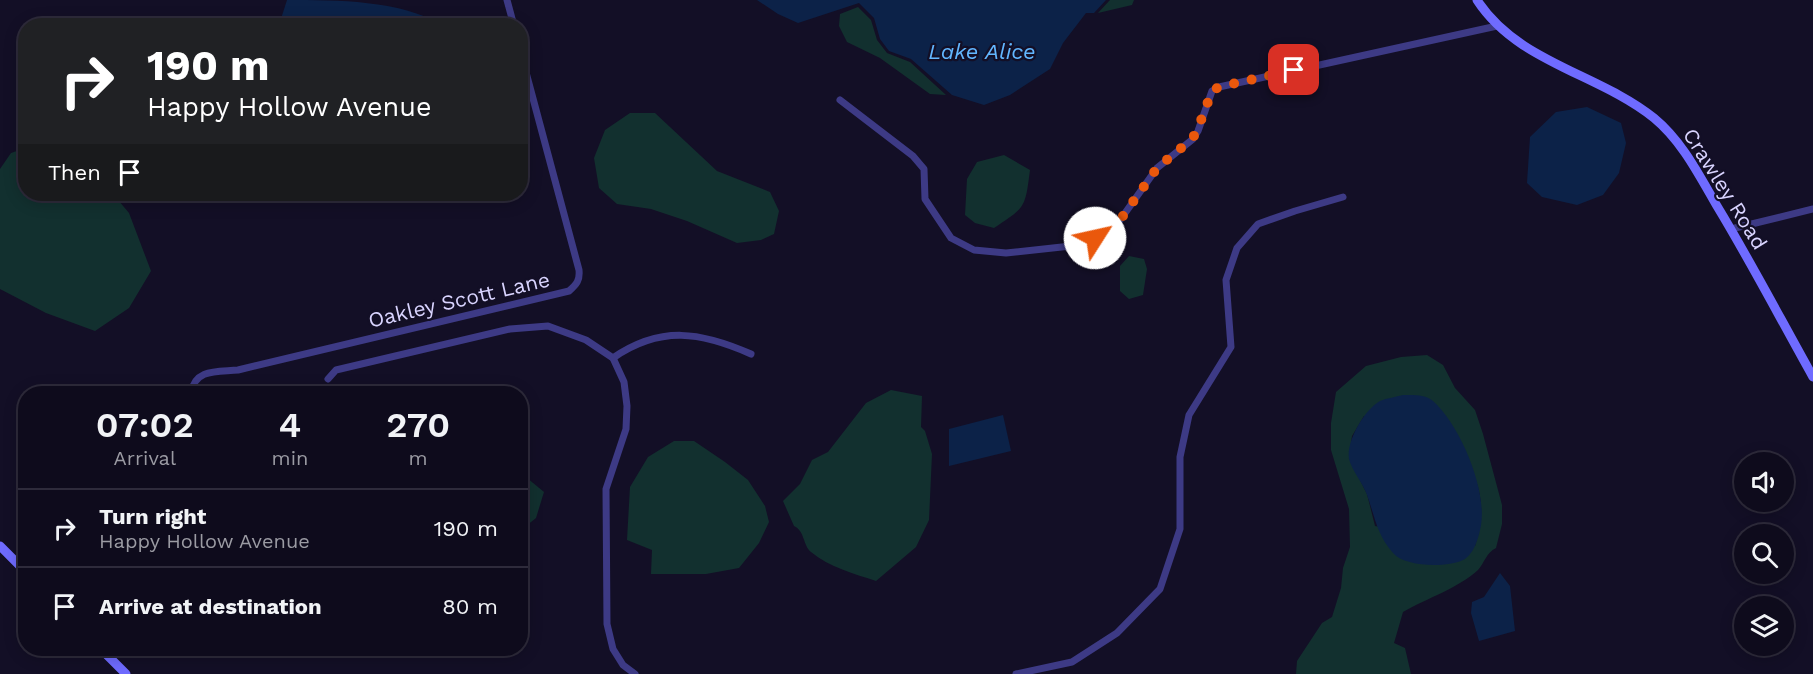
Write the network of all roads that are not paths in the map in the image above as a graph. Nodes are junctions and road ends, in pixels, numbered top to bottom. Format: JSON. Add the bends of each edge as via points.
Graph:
{"nodes":[{"id":1,"x":507,"y":0,"type":"edge"},
{"id":2,"x":1477,"y":0,"type":"edge"},
{"id":3,"x":512,"y":18,"type":"edge"},
{"id":4,"x":1497,"y":26,"type":"junction"},
{"id":5,"x":528,"y":80,"type":"edge"},
{"id":6,"x":840,"y":100,"type":"dead end"},
{"id":7,"x":1343,"y":197,"type":"dead end"},
{"id":8,"x":1813,"y":210,"type":"edge"},
{"id":9,"x":1731,"y":229,"type":"junction"},
{"id":10,"x":751,"y":354,"type":"dead end"},
{"id":11,"x":613,"y":358,"type":"junction"},
{"id":12,"x":1813,"y":377,"type":"edge"},
{"id":13,"x":328,"y":378,"type":"dead end"},
{"id":14,"x":193,"y":386,"type":"edge"},
{"id":15,"x":0,"y":546,"type":"edge"},
{"id":16,"x":18,"y":564,"type":"edge"},
{"id":17,"x":108,"y":656,"type":"edge"},
{"id":18,"x":126,"y":674,"type":"edge"},
{"id":19,"x":635,"y":674,"type":"edge"},
{"id":20,"x":1016,"y":674,"type":"edge"}],
"edges":[{"from":1,"to":3,"type":"street"},
{"from":2,"to":4,"type":"street","name":"Crawley Road"},
{"from":4,"to":6,"type":"street","via":[[1219,87],[1212,91],[1192,139],[1157,168],[1118,223],[1091,240],[1043,250],[974,250],[951,238],[925,198],[924,169],[913,156]]},
{"from":4,"to":9,"type":"street","name":"Crawley Road","via":[[1528,50],[1654,118],[1686,152]]},
{"from":5,"to":14,"type":"street","name":"Oakley Scott Lane","via":[[579,270],[576,285],[569,291],[249,367],[207,373],[199,376]]},
{"from":7,"to":20,"type":"street","via":[[1258,224],[1238,248],[1226,280],[1231,347],[1189,415],[1180,457],[1180,530],[1160,589],[1117,633],[1072,662]]},
{"from":8,"to":9,"type":"street"},
{"from":9,"to":12,"type":"street","name":"Crawley Road"},
{"from":10,"to":11,"type":"street","via":[[721,341],[680,335],[629,347]]},
{"from":11,"to":13,"type":"street","via":[[586,340],[548,326],[510,329],[336,370]]},
{"from":11,"to":19,"type":"street","via":[[624,382],[627,406],[626,429],[606,489],[607,624],[613,649],[623,665]]},
{"from":15,"to":16,"type":"street"},
{"from":17,"to":18,"type":"street"}]}
